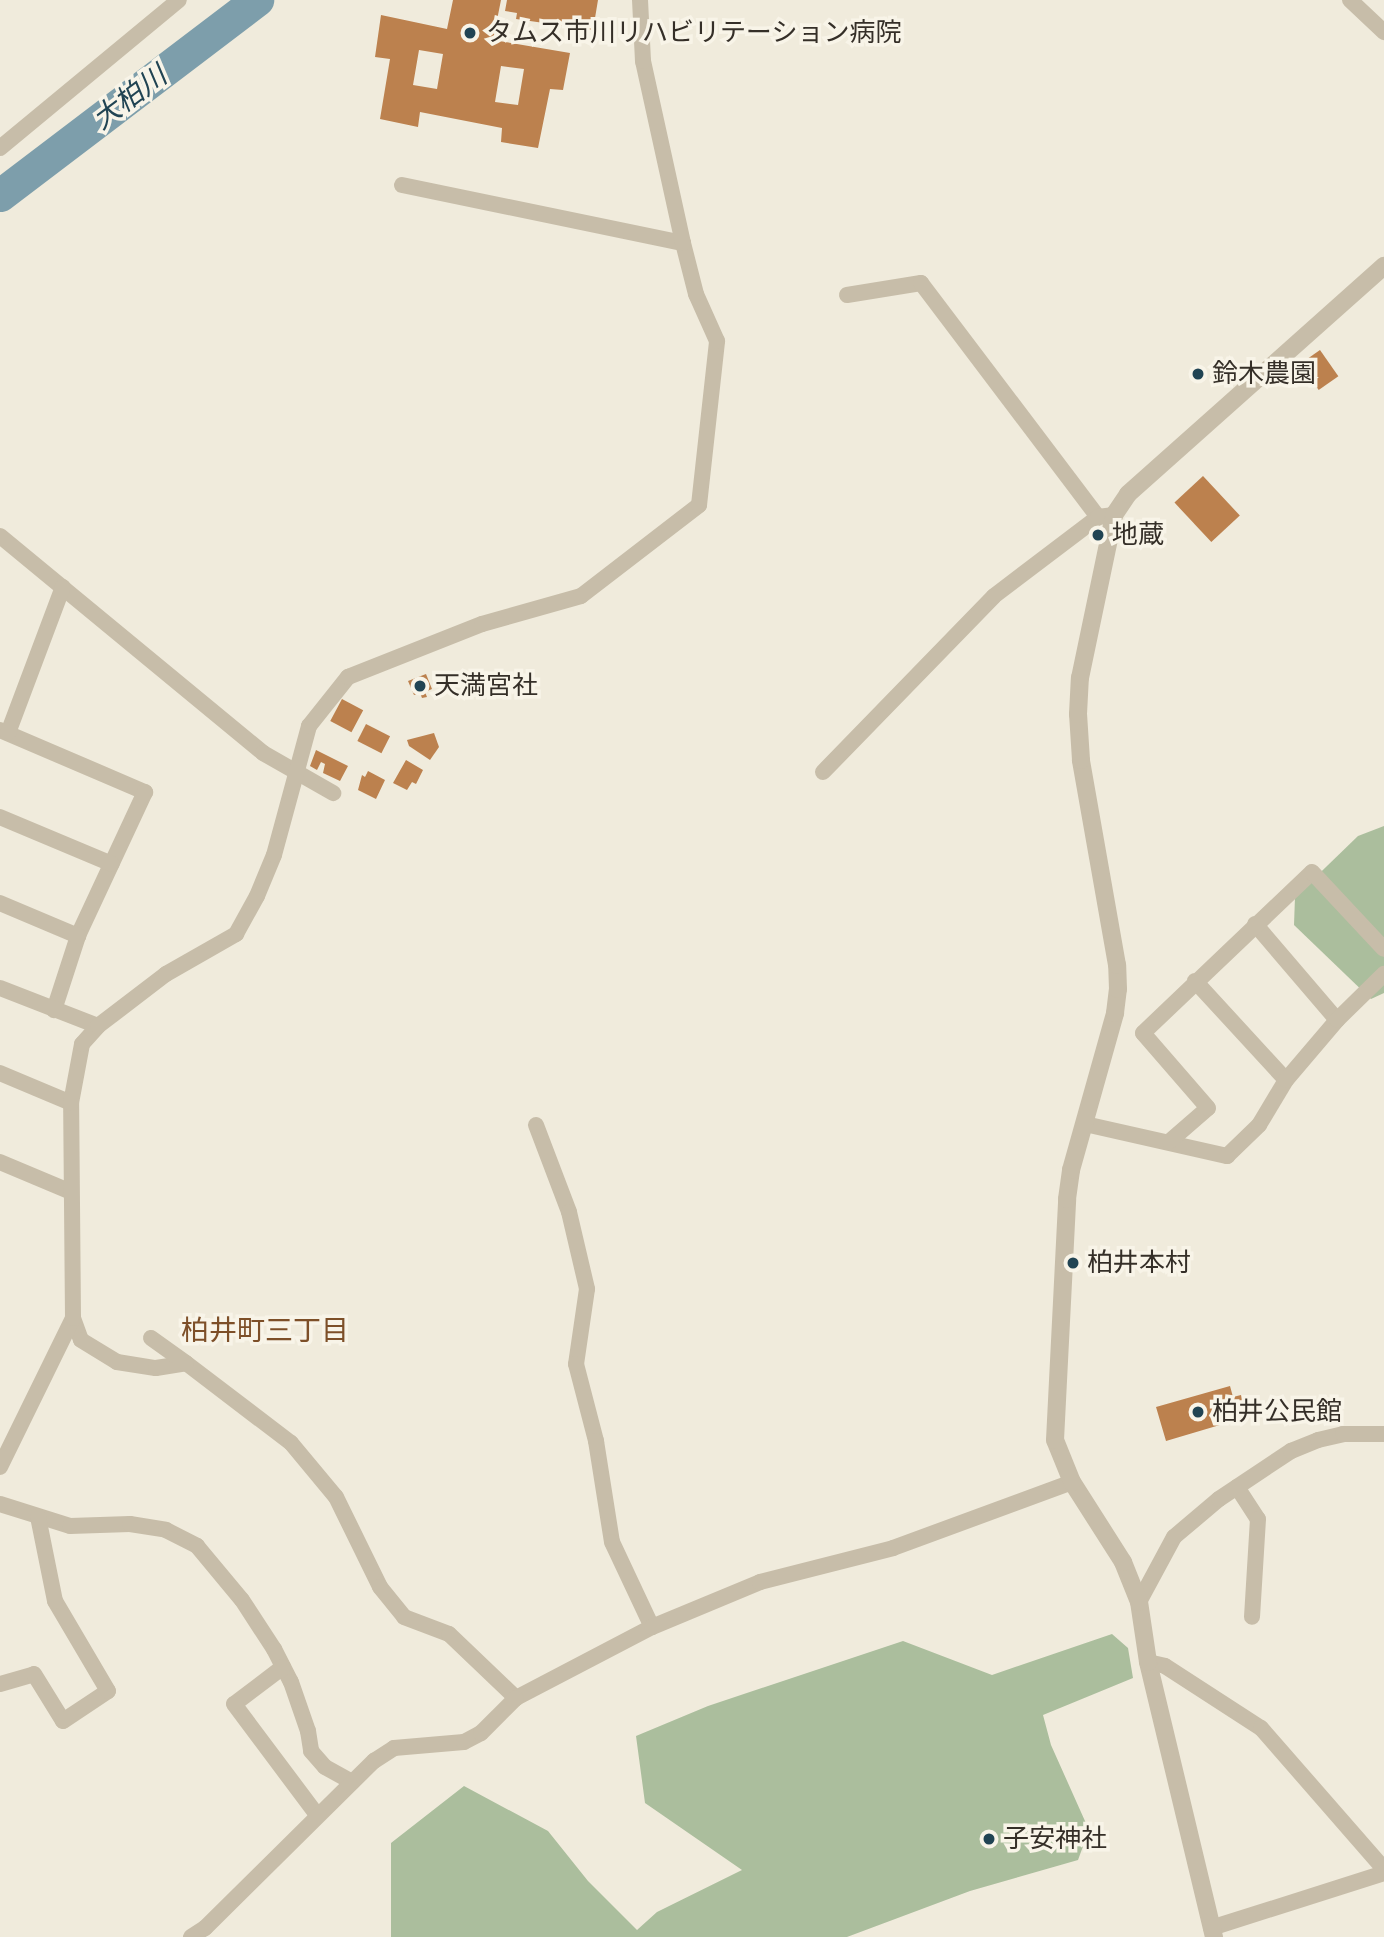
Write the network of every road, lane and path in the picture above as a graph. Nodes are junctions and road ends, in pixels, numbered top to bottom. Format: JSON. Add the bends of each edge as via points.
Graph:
{"nodes":[{"id":1,"x":178,"y":0,"type":"edge"},
{"id":2,"x":640,"y":0,"type":"edge"},
{"id":3,"x":1350,"y":0,"type":"edge"},
{"id":4,"x":1384,"y":32,"type":"edge"},
{"id":5,"x":0,"y":148,"type":"edge"},
{"id":6,"x":402,"y":185,"type":"dead end"},
{"id":7,"x":683,"y":243,"type":"junction"},
{"id":8,"x":1384,"y":266,"type":"edge"},
{"id":9,"x":847,"y":295,"type":"dead end"},
{"id":10,"x":1106,"y":516,"type":"junction"},
{"id":11,"x":0,"y":536,"type":"edge"},
{"id":12,"x":63,"y":587,"type":"junction"},
{"id":13,"x":4,"y":732,"type":"edge"},
{"id":14,"x":295,"y":772,"type":"junction"},
{"id":15,"x":823,"y":772,"type":"dead end"},
{"id":16,"x":333,"y":793,"type":"dead end"},
{"id":17,"x":0,"y":817,"type":"edge"},
{"id":18,"x":112,"y":864,"type":"junction"},
{"id":19,"x":0,"y":903,"type":"edge"},
{"id":20,"x":1255,"y":924,"type":"junction"},
{"id":21,"x":78,"y":936,"type":"junction"},
{"id":22,"x":1384,"y":949,"type":"edge"},
{"id":23,"x":1384,"y":974,"type":"edge"},
{"id":24,"x":1195,"y":981,"type":"junction"},
{"id":25,"x":0,"y":988,"type":"edge"},
{"id":26,"x":54,"y":1010,"type":"junction"},
{"id":27,"x":1337,"y":1020,"type":"junction"},
{"id":28,"x":98,"y":1026,"type":"junction"},
{"id":29,"x":0,"y":1073,"type":"edge"},
{"id":30,"x":1286,"y":1080,"type":"junction"},
{"id":31,"x":71,"y":1103,"type":"junction"},
{"id":32,"x":1085,"y":1124,"type":"junction"},
{"id":33,"x":536,"y":1125,"type":"dead end"},
{"id":34,"x":1170,"y":1142,"type":"junction"},
{"id":35,"x":0,"y":1162,"type":"edge"},
{"id":36,"x":71,"y":1192,"type":"junction"},
{"id":37,"x":73,"y":1318,"type":"junction"},
{"id":38,"x":151,"y":1338,"type":"dead end"},
{"id":39,"x":186,"y":1363,"type":"junction"},
{"id":40,"x":1384,"y":1434,"type":"edge"},
{"id":41,"x":0,"y":1467,"type":"edge"},
{"id":42,"x":1072,"y":1482,"type":"junction"},
{"id":43,"x":1237,"y":1487,"type":"junction"},
{"id":44,"x":0,"y":1504,"type":"edge"},
{"id":45,"x":38,"y":1517,"type":"junction"},
{"id":46,"x":1139,"y":1602,"type":"junction"},
{"id":47,"x":1252,"y":1617,"type":"dead end"},
{"id":48,"x":652,"y":1627,"type":"junction"},
{"id":49,"x":1148,"y":1662,"type":"junction"},
{"id":50,"x":284,"y":1667,"type":"junction"},
{"id":51,"x":0,"y":1684,"type":"edge"},
{"id":52,"x":516,"y":1698,"type":"junction"},
{"id":53,"x":352,"y":1782,"type":"junction"},
{"id":54,"x":317,"y":1815,"type":"junction"},
{"id":55,"x":1384,"y":1871,"type":"edge"},
{"id":56,"x":1212,"y":1933,"type":"edge"},
{"id":57,"x":191,"y":1937,"type":"edge"}],
"edges":[{"from":1,"to":5,"type":"street"},
{"from":2,"to":7,"type":"street","via":[[643,61]]},
{"from":3,"to":4,"type":"street"},
{"from":6,"to":7,"type":"street"},
{"from":7,"to":14,"type":"street","via":[[696,295],[717,341],[699,505],[581,596],[482,624],[348,677],[309,726]]},
{"from":8,"to":10,"type":"street"},
{"from":9,"to":10,"type":"street","via":[[921,283]]},
{"from":10,"to":15,"type":"street","via":[[994,596]]},
{"from":10,"to":32,"type":"street","via":[[1078,714],[1081,760],[1118,989]]},
{"from":11,"to":12,"type":"street"},
{"from":12,"to":13,"type":"street"},
{"from":12,"to":14,"type":"street","via":[[263,753]]},
{"from":13,"to":18,"type":"street","via":[[145,792]]},
{"from":14,"to":16,"type":"street"},
{"from":14,"to":28,"type":"street","via":[[274,855],[236,934],[166,974]]},
{"from":17,"to":18,"type":"street"},
{"from":18,"to":21,"type":"street"},
{"from":19,"to":21,"type":"street"},
{"from":20,"to":22,"type":"street","via":[[1312,872]]},
{"from":20,"to":24,"type":"street"},
{"from":20,"to":27,"type":"street"},
{"from":21,"to":26,"type":"street"},
{"from":23,"to":27,"type":"street"},
{"from":24,"to":30,"type":"street"},
{"from":24,"to":34,"type":"street","via":[[1143,1033],[1208,1108]]},
{"from":25,"to":26,"type":"street"},
{"from":26,"to":28,"type":"street"},
{"from":27,"to":30,"type":"street"},
{"from":28,"to":31,"type":"street","via":[[82,1044]]},
{"from":29,"to":31,"type":"street"},
{"from":30,"to":34,"type":"street","via":[[1259,1125],[1227,1156]]},
{"from":31,"to":36,"type":"street"},
{"from":32,"to":34,"type":"street"},
{"from":32,"to":42,"type":"street","via":[[1067,1199],[1054,1421],[1058,1449]]},
{"from":33,"to":48,"type":"street","via":[[569,1212],[587,1289],[576,1364],[596,1441],[612,1542]]},
{"from":35,"to":36,"type":"street"},
{"from":36,"to":37,"type":"street"},
{"from":37,"to":39,"type":"street","via":[[81,1340],[117,1362],[156,1368]]},
{"from":37,"to":41,"type":"street"},
{"from":38,"to":39,"type":"street"},
{"from":39,"to":52,"type":"street","via":[[291,1443],[324,1481],[380,1587],[404,1617],[449,1634]]},
{"from":40,"to":43,"type":"street","via":[[1343,1434],[1318,1440],[1291,1451]]},
{"from":42,"to":46,"type":"street","via":[[1122,1562]]},
{"from":42,"to":48,"type":"street","via":[[893,1548],[760,1583]]},
{"from":43,"to":46,"type":"street","via":[[1174,1537]]},
{"from":43,"to":47,"type":"street","via":[[1258,1519]]},
{"from":44,"to":45,"type":"street"},
{"from":45,"to":50,"type":"street","via":[[70,1526],[130,1524],[166,1530],[197,1546],[242,1600]]},
{"from":45,"to":51,"type":"street","via":[[55,1601],[108,1691],[63,1721],[34,1674]]},
{"from":46,"to":49,"type":"street"},
{"from":48,"to":52,"type":"street"},
{"from":49,"to":55,"type":"street","via":[[1166,1666],[1261,1728]]},
{"from":49,"to":56,"type":"street"},
{"from":50,"to":53,"type":"street","via":[[312,1751],[325,1767]]},
{"from":50,"to":54,"type":"street","via":[[234,1704]]},
{"from":52,"to":53,"type":"street","via":[[481,1733],[464,1742],[394,1748]]},
{"from":53,"to":54,"type":"street"},
{"from":54,"to":57,"type":"street"},
{"from":55,"to":56,"type":"street"}]}
